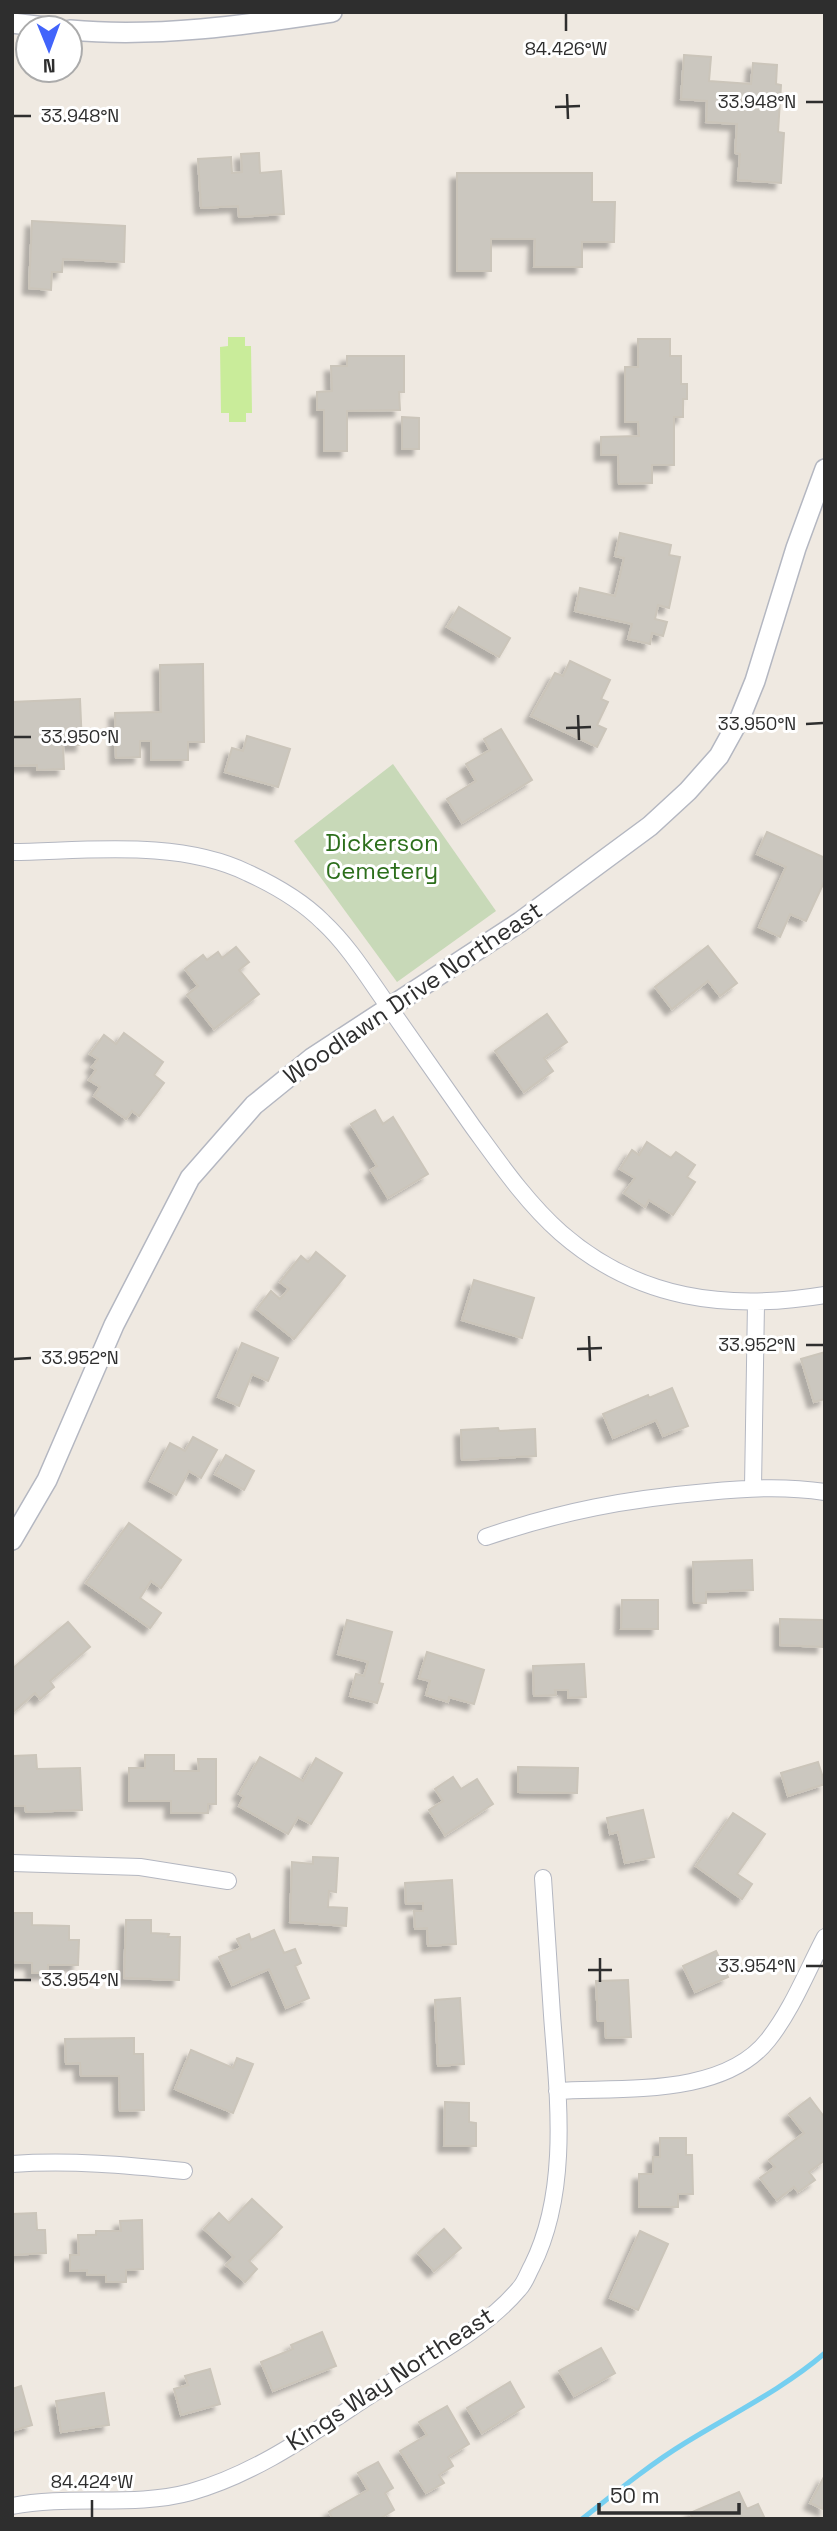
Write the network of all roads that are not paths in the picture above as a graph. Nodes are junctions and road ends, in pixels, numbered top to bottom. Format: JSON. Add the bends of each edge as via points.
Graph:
{"nodes":[{"id":1,"x":332,"y":12,"type":"edge"},
{"id":2,"x":84,"y":30,"type":"edge"},
{"id":3,"x":825,"y":469,"type":"edge"},
{"id":4,"x":12,"y":852,"type":"edge"},
{"id":5,"x":389,"y":1008,"type":"junction"},
{"id":6,"x":825,"y":1295,"type":"edge"},
{"id":7,"x":756,"y":1303,"type":"junction"},
{"id":8,"x":752,"y":1488,"type":"junction"},
{"id":9,"x":825,"y":1492,"type":"edge"},
{"id":10,"x":486,"y":1537,"type":"dead end"},
{"id":11,"x":12,"y":1539,"type":"edge"},
{"id":12,"x":12,"y":1863,"type":"edge"},
{"id":13,"x":543,"y":1878,"type":"dead end"},
{"id":14,"x":228,"y":1881,"type":"dead end"},
{"id":15,"x":825,"y":1937,"type":"edge"},
{"id":16,"x":557,"y":2091,"type":"junction"},
{"id":17,"x":12,"y":2164,"type":"edge"},
{"id":18,"x":184,"y":2171,"type":"dead end"},
{"id":19,"x":12,"y":2506,"type":"edge"}],
"edges":[{"from":1,"to":2,"type":"street","via":[[212,28]]},
{"from":3,"to":5,"type":"street","name":"Woodlawn Drive Northeast","via":[[755,681],[719,756],[650,826],[520,922]]},
{"from":4,"to":5,"type":"street","via":[[177,853],[246,871],[323,921]]},
{"from":5,"to":7,"type":"street","via":[[498,1162],[560,1233],[644,1284],[692,1297]]},
{"from":5,"to":11,"type":"street","name":"Woodlawn Drive Northeast","via":[[312,1058],[254,1105],[190,1178],[114,1325],[47,1480]]},
{"from":6,"to":7,"type":"street"},
{"from":7,"to":8,"type":"street"},
{"from":8,"to":9,"type":"street"},
{"from":8,"to":10,"type":"street","via":[[619,1502],[565,1512]]},
{"from":12,"to":14,"type":"street","via":[[140,1867]]},
{"from":13,"to":16,"type":"street","name":"Kings Way Northeast"},
{"from":15,"to":16,"type":"street","via":[[782,2020],[754,2055],[734,2069],[680,2083]]},
{"from":16,"to":19,"type":"street","name":"Kings Way Northeast","via":[[551,2217],[521,2288],[493,2314],[291,2446],[230,2478],[191,2492],[150,2499],[70,2499]]},
{"from":17,"to":18,"type":"street","via":[[96,2162]]}]}
